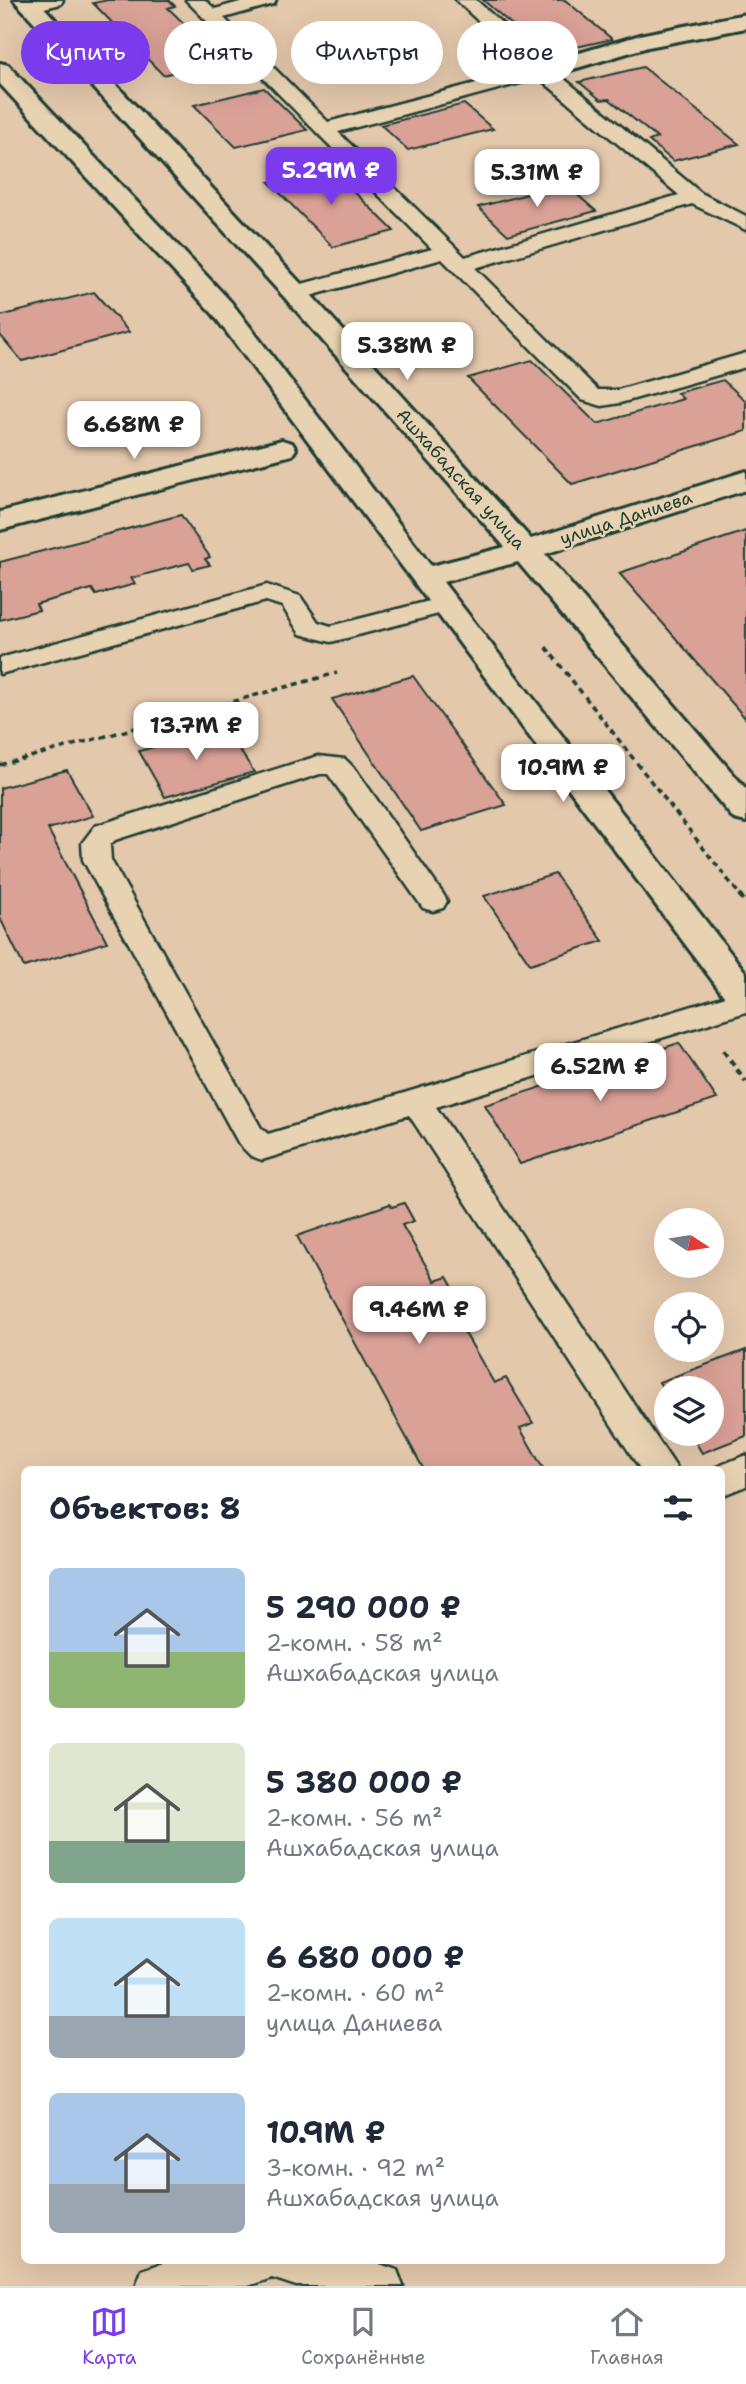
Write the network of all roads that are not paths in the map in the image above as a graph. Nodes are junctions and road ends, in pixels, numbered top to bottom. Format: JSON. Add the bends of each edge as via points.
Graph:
{"nodes":[{"id":1,"x":195,"y":0,"type":"edge"},
{"id":2,"x":267,"y":0,"type":"edge"},
{"id":3,"x":465,"y":0,"type":"edge"},
{"id":4,"x":37,"y":2,"type":"edge"},
{"id":5,"x":211,"y":16,"type":"junction"},
{"id":6,"x":488,"y":21,"type":"edge"},
{"id":7,"x":746,"y":21,"type":"edge"},
{"id":8,"x":578,"y":61,"type":"edge"},
{"id":9,"x":0,"y":70,"type":"edge"},
{"id":10,"x":494,"y":84,"type":"edge"},
{"id":11,"x":559,"y":84,"type":"edge"},
{"id":12,"x":325,"y":129,"type":"junction"},
{"id":13,"x":694,"y":197,"type":"junction"},
{"id":14,"x":746,"y":224,"type":"edge"},
{"id":15,"x":455,"y":258,"type":"junction"},
{"id":16,"x":295,"y":293,"type":"junction"},
{"id":17,"x":746,"y":360,"type":"edge"},
{"id":18,"x":282,"y":449,"type":"dead end"},
{"id":19,"x":746,"y":480,"type":"edge"},
{"id":20,"x":0,"y":522,"type":"edge"},
{"id":21,"x":524,"y":551,"type":"junction"},
{"id":22,"x":425,"y":577,"type":"junction"},
{"id":23,"x":445,"y":605,"type":"junction"},
{"id":24,"x":0,"y":666,"type":"edge"},
{"id":25,"x":746,"y":811,"type":"edge"},
{"id":26,"x":433,"y":901,"type":"dead end"},
{"id":27,"x":746,"y":1000,"type":"edge"},
{"id":28,"x":415,"y":1100,"type":"junction"},
{"id":29,"x":657,"y":1466,"type":"edge"},
{"id":30,"x":746,"y":1470,"type":"edge"},
{"id":31,"x":725,"y":1479,"type":"edge"},
{"id":32,"x":247,"y":2264,"type":"edge"},
{"id":33,"x":297,"y":2264,"type":"edge"},
{"id":34,"x":159,"y":2286,"type":"edge"},
{"id":35,"x":381,"y":2286,"type":"edge"}],
"edges":[{"from":1,"to":5,"type":"lane"},
{"from":2,"to":5,"type":"lane"},
{"from":3,"to":6,"type":"lane"},
{"from":4,"to":16,"type":"street","name":"Ашхабадская улица"},
{"from":5,"to":12,"type":"lane"},
{"from":7,"to":8,"type":"street","via":[[644,41]]},
{"from":9,"to":22,"type":"street","via":[[222,308]]},
{"from":10,"to":12,"type":"lane"},
{"from":11,"to":13,"type":"lane"},
{"from":12,"to":15,"type":"lane"},
{"from":13,"to":14,"type":"lane"},
{"from":13,"to":15,"type":"lane"},
{"from":15,"to":16,"type":"lane"},
{"from":15,"to":17,"type":"lane","via":[[590,395],[602,399]]},
{"from":16,"to":21,"type":"street","name":"Ашхабадская улица"},
{"from":18,"to":20,"type":"street"},
{"from":19,"to":21,"type":"street","name":"улица Даниева"},
{"from":21,"to":22,"type":"street","name":"улица Даниева"},
{"from":21,"to":25,"type":"street","name":"Ашхабадская улица"},
{"from":22,"to":23,"type":"street"},
{"from":23,"to":24,"type":"lane","via":[[331,634],[309,628],[290,601],[267,593]]},
{"from":23,"to":27,"type":"street"},
{"from":26,"to":28,"type":"lane","via":[[335,765],[318,765],[106,833],[96,842],[97,860],[250,1136],[262,1148]]},
{"from":27,"to":28,"type":"lane"},
{"from":28,"to":29,"type":"lane"},
{"from":30,"to":31,"type":"lane"},
{"from":32,"to":34,"type":"lane"},
{"from":33,"to":35,"type":"lane"}]}
